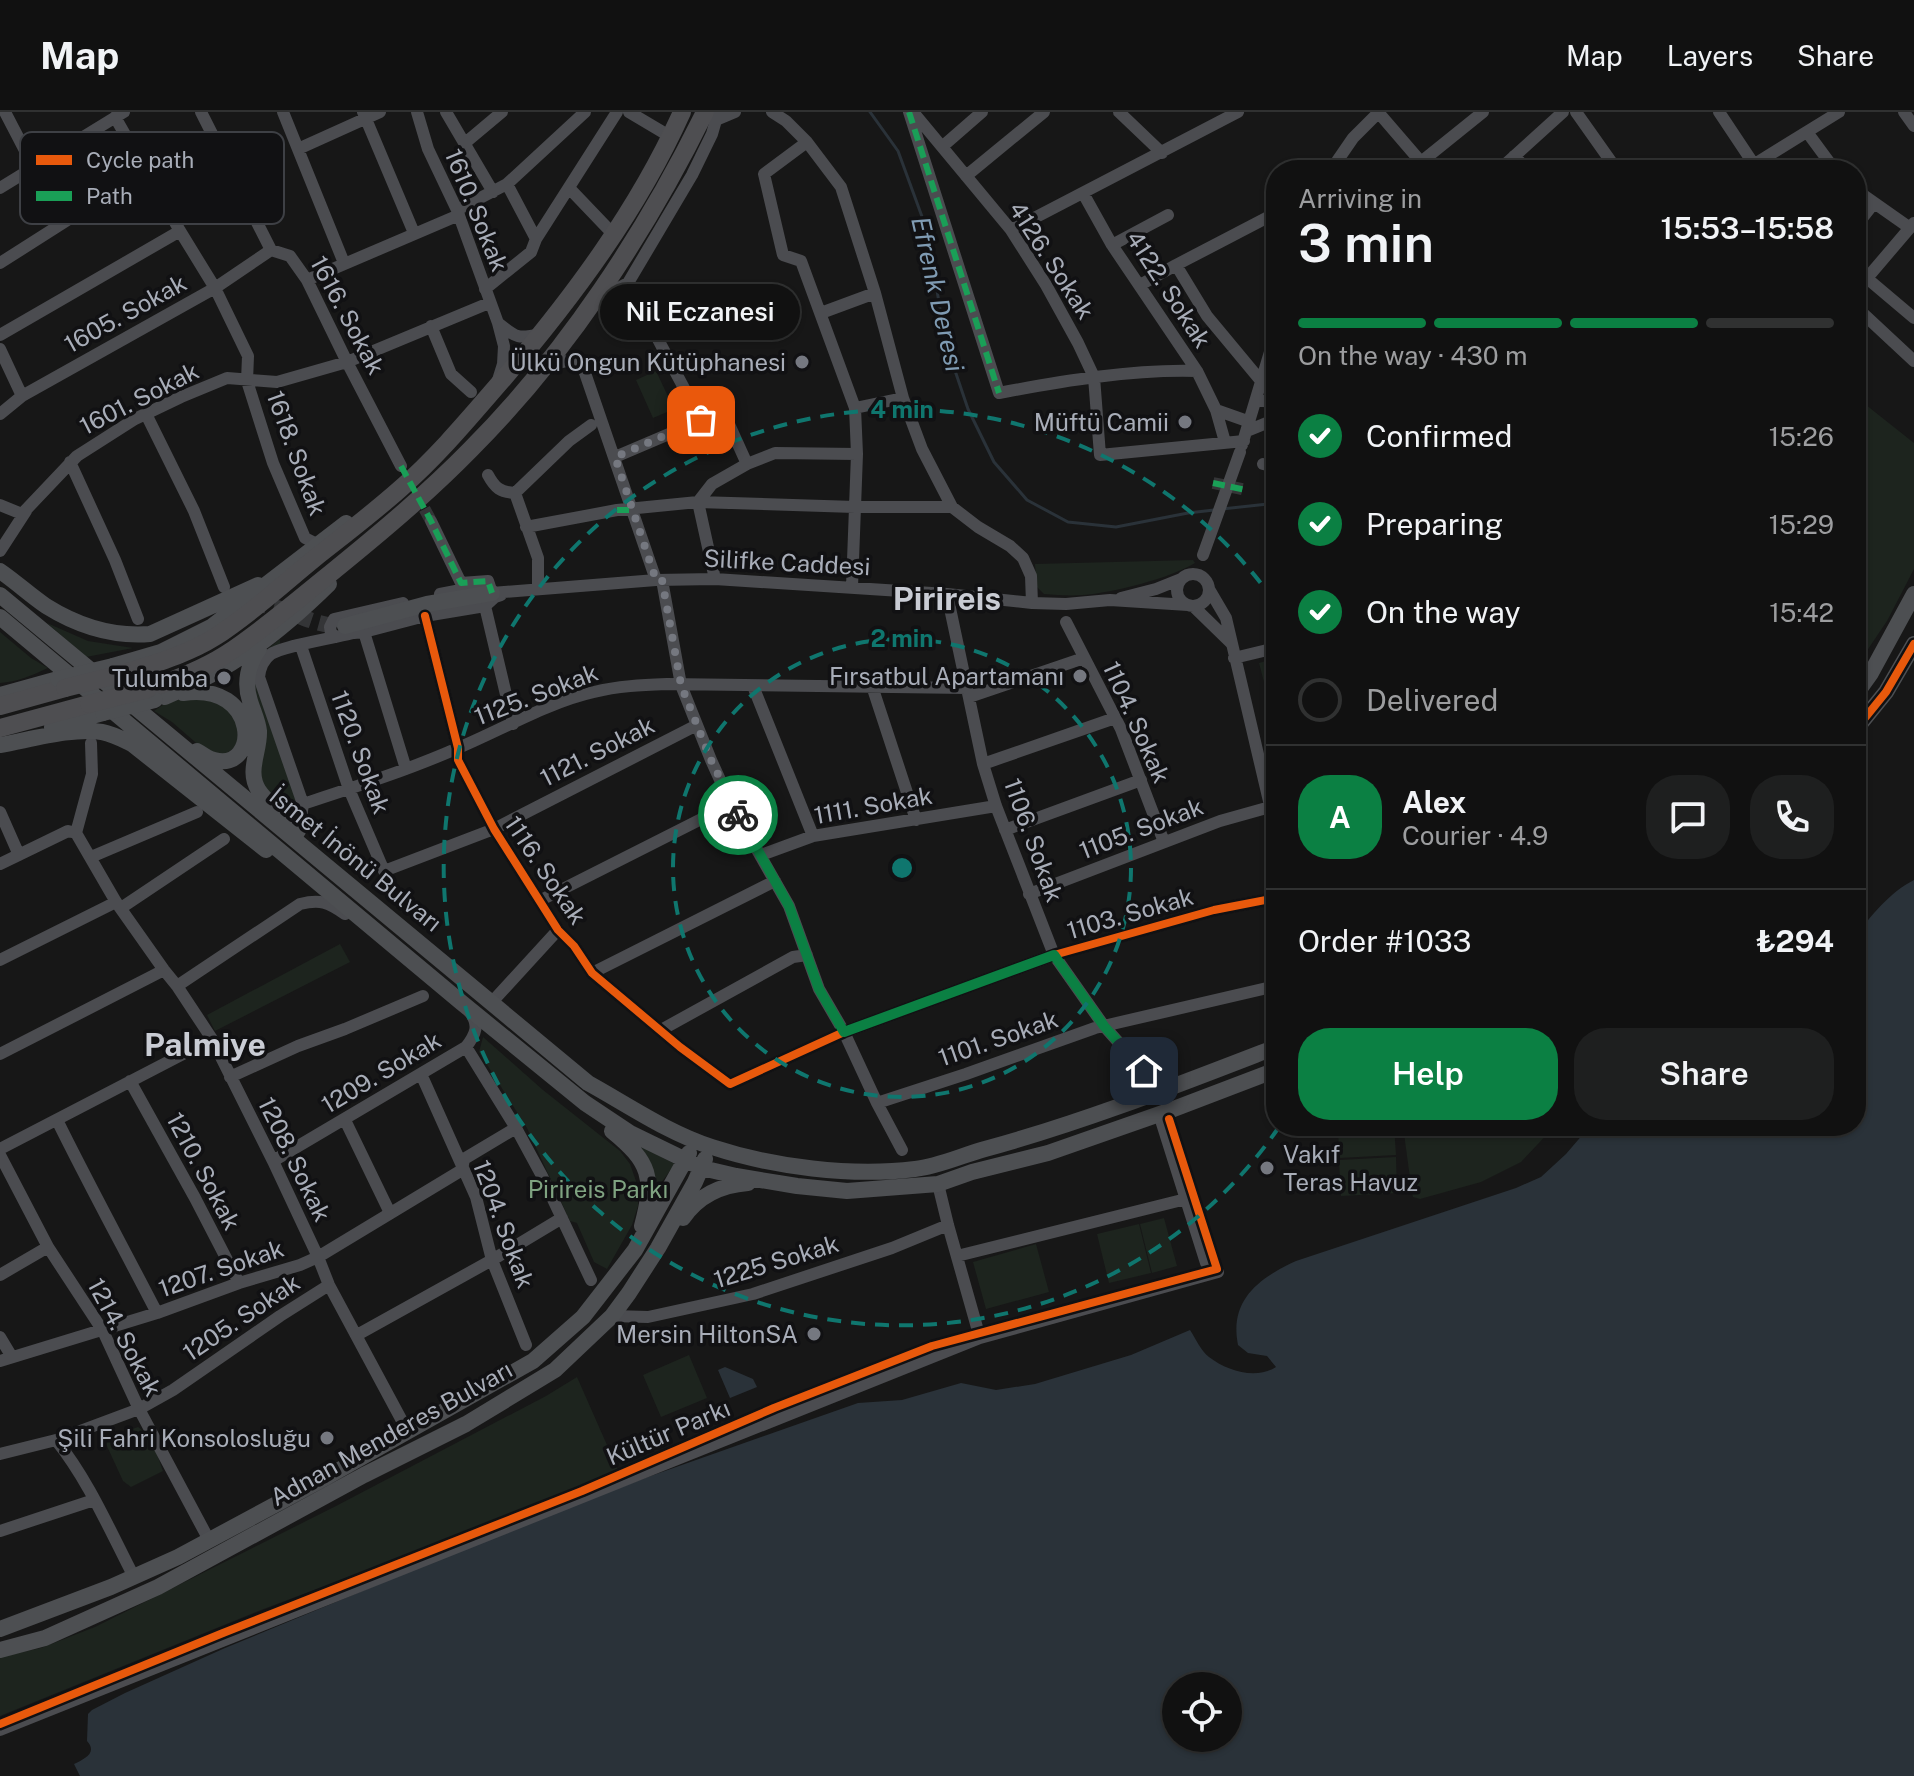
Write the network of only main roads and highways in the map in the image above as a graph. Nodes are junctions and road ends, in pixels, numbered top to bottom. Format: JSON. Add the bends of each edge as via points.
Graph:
{"nodes":[{"id":1,"x":682,"y":112,"type":"edge"},
{"id":2,"x":713,"y":115,"type":"edge"},
{"id":3,"x":401,"y":488,"type":"junction"},
{"id":4,"x":372,"y":540,"type":"junction"},
{"id":5,"x":0,"y":571,"type":"edge"},
{"id":6,"x":274,"y":578,"type":"junction"},
{"id":7,"x":0,"y":581,"type":"edge"},
{"id":8,"x":1914,"y":594,"type":"edge"},
{"id":9,"x":0,"y":595,"type":"edge"},
{"id":10,"x":489,"y":600,"type":"road end"},
{"id":11,"x":218,"y":612,"type":"dead end"},
{"id":12,"x":0,"y":617,"type":"edge"},
{"id":13,"x":0,"y":627,"type":"edge"},
{"id":14,"x":340,"y":632,"type":"tunnel mouth"},
{"id":15,"x":265,"y":641,"type":"junction"},
{"id":16,"x":156,"y":644,"type":"junction"},
{"id":17,"x":1914,"y":644,"type":"edge"},
{"id":18,"x":42,"y":651,"type":"junction"},
{"id":19,"x":119,"y":670,"type":"junction"},
{"id":20,"x":1866,"y":680,"type":"edge"},
{"id":21,"x":59,"y":681,"type":"junction"},
{"id":22,"x":0,"y":688,"type":"edge"},
{"id":23,"x":19,"y":688,"type":"junction"},
{"id":24,"x":0,"y":695,"type":"edge"},
{"id":25,"x":156,"y":695,"type":"junction"},
{"id":26,"x":0,"y":706,"type":"edge"},
{"id":27,"x":96,"y":709,"type":"junction"},
{"id":28,"x":1866,"y":717,"type":"edge"},
{"id":29,"x":159,"y":727,"type":"junction"},
{"id":30,"x":0,"y":728,"type":"edge"},
{"id":31,"x":0,"y":743,"type":"edge"},
{"id":32,"x":314,"y":856,"type":"junction"},
{"id":33,"x":343,"y":902,"type":"junction"},
{"id":34,"x":1266,"y":1051,"type":"edge"},
{"id":35,"x":1266,"y":1074,"type":"edge"},
{"id":36,"x":585,"y":1103,"type":"junction"},
{"id":37,"x":703,"y":1144,"type":"junction"},
{"id":38,"x":685,"y":1161,"type":"junction"},
{"id":39,"x":702,"y":1168,"type":"junction"},
{"id":40,"x":797,"y":1186,"type":"junction"},
{"id":41,"x":658,"y":1248,"type":"junction"},
{"id":42,"x":635,"y":1250,"type":"junction"},
{"id":43,"x":0,"y":1629,"type":"edge"},
{"id":44,"x":0,"y":1650,"type":"edge"}],
"edges":[{"from":1,"to":3,"type":"highway","via":[[635,203],[541,334]]},
{"from":2,"to":4,"type":"highway","via":[[545,366],[473,447]]},
{"from":3,"to":6,"type":"main road"},
{"from":3,"to":19,"type":"highway","via":[[215,637],[172,658]]},
{"from":4,"to":15,"type":"main road"},
{"from":4,"to":25,"type":"highway","via":[[273,620]]},
{"from":5,"to":6,"type":"main road","via":[[67,618],[131,635],[178,623]]},
{"from":6,"to":19,"type":"main road","via":[[211,627]]},
{"from":7,"to":16,"type":"main road","via":[[41,614],[95,640]]},
{"from":8,"to":20,"type":"main road"},
{"from":9,"to":29,"type":"main road","name":"İsmet İnönü Bulvarı"},
{"from":10,"to":14,"type":"main road","via":[[427,604]]},
{"from":11,"to":16,"type":"main road"},
{"from":12,"to":18,"type":"main road","name":"İsmet İnönü Bulvarı"},
{"from":13,"to":18,"type":"main road"},
{"from":15,"to":25,"type":"main road","via":[[201,682]]},
{"from":15,"to":32,"type":"main road","via":[[247,677],[259,733],[253,774],[258,790],[299,832]]},
{"from":16,"to":21,"type":"main road","via":[[95,662]]},
{"from":17,"to":28,"type":"main road"},
{"from":18,"to":33,"type":"main road","name":"İsmet İnönü Bulvarı"},
{"from":19,"to":21,"type":"highway","bridge":true},
{"from":21,"to":23,"type":"main road"},
{"from":21,"to":26,"type":"highway"},
{"from":22,"to":23,"type":"main road"},
{"from":23,"to":24,"type":"main road"},
{"from":25,"to":27,"type":"highway","bridge":true},
{"from":25,"to":29,"type":"main road","via":[[193,692],[220,697],[242,717],[246,738],[232,759],[212,760]]},
{"from":27,"to":30,"type":"highway"},
{"from":27,"to":31,"type":"main road"},
{"from":29,"to":32,"type":"main road","name":"İsmet İnönü Bulvarı"},
{"from":31,"to":33,"type":"main road","via":[[83,731],[116,736]]},
{"from":32,"to":37,"type":"main road","name":"İsmet İnönü Bulvarı","via":[[588,1083]]},
{"from":33,"to":36,"type":"main road","name":"İsmet İnönü Bulvarı"},
{"from":34,"to":37,"type":"main road","name":"İsmet İnönü Bulvarı","via":[[1044,1133],[917,1169],[812,1168]]},
{"from":35,"to":40,"type":"main road","via":[[1048,1153],[938,1184],[847,1191]]},
{"from":36,"to":38,"type":"main road","name":"İsmet İnönü Bulvarı"},
{"from":36,"to":42,"type":"main road","via":[[631,1147],[645,1169],[649,1195]]},
{"from":37,"to":38,"type":"main road","name":"Adnan Menderes Bulvarı"},
{"from":37,"to":39,"type":"main road","name":"Adnan Menderes Bulvarı"},
{"from":38,"to":39,"type":"main road","name":"İsmet İnönü Bulvarı"},
{"from":38,"to":42,"type":"main road","name":"Adnan Menderes Bulvarı"},
{"from":39,"to":40,"type":"main road"},
{"from":39,"to":41,"type":"main road","name":"Adnan Menderes Bulvarı"},
{"from":40,"to":41,"type":"main road","via":[[746,1183],[718,1189],[694,1205]]},
{"from":41,"to":44,"type":"main road","name":"Adnan Menderes Bulvarı","via":[[612,1316],[555,1370],[466,1424],[158,1587],[45,1638]]},
{"from":42,"to":43,"type":"main road","name":"Adnan Menderes Bulvarı","via":[[583,1317],[533,1361],[178,1557]]}]}
